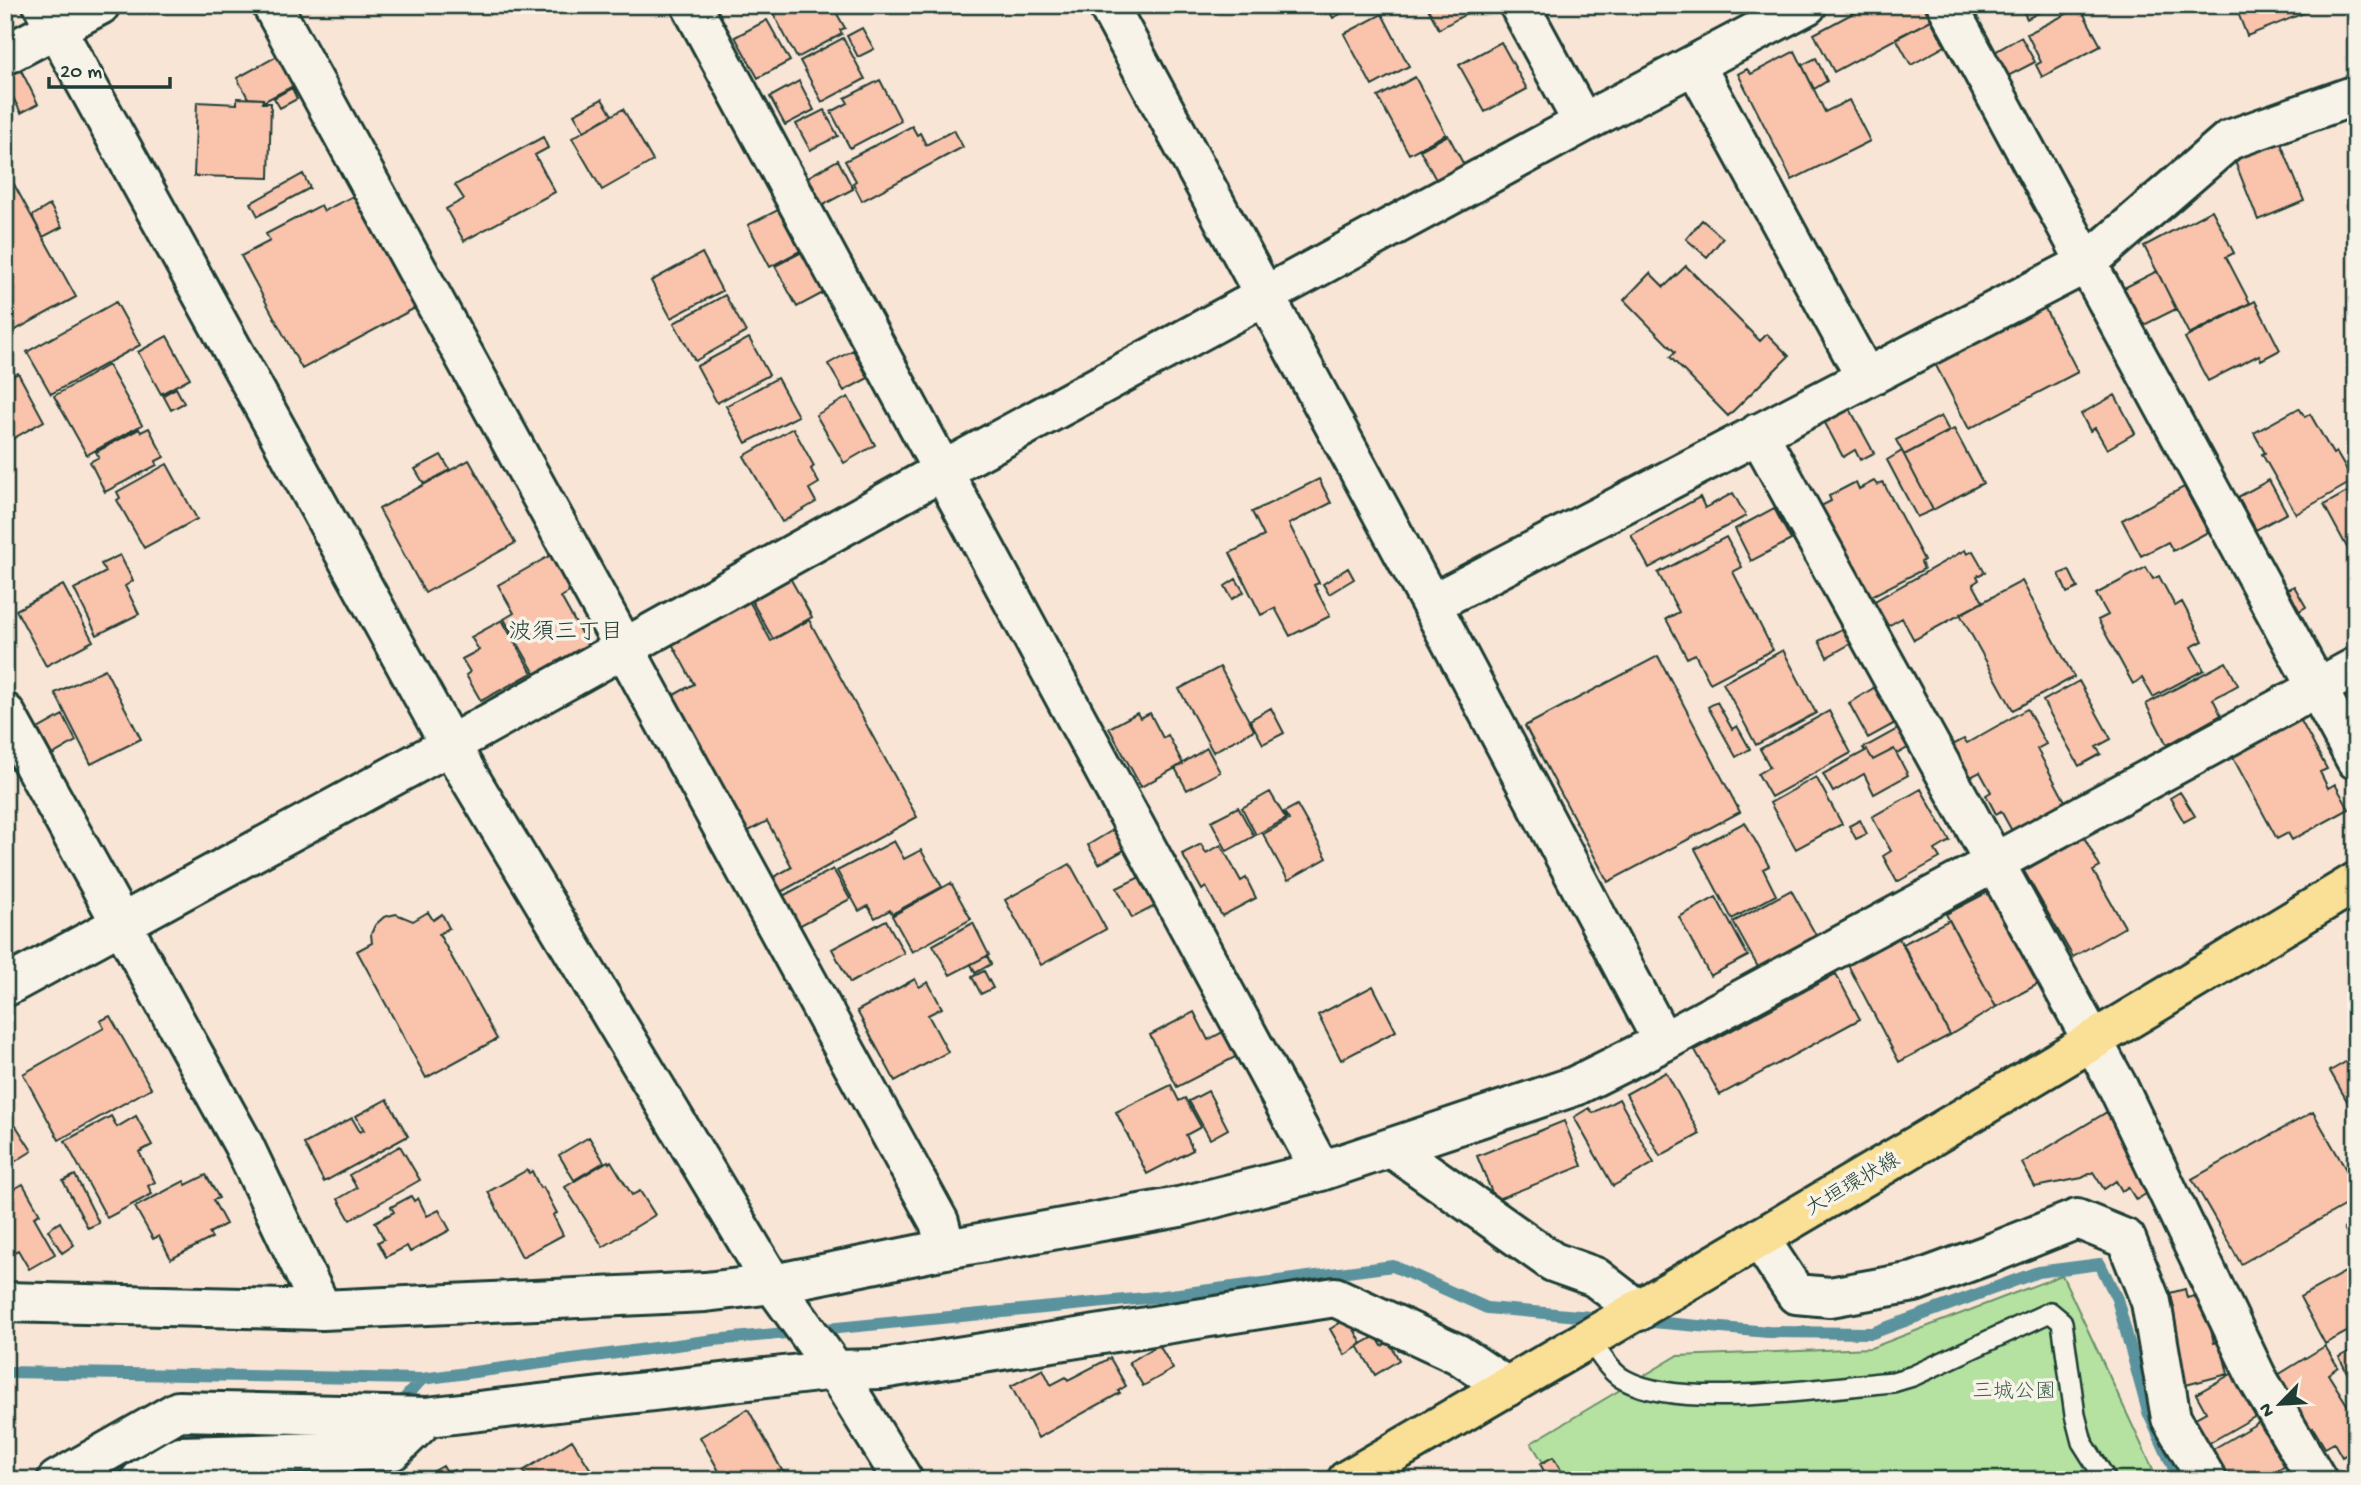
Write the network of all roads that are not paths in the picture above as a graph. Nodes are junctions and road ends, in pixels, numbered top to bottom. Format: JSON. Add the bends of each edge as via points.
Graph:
{"nodes":[{"id":1,"x":100,"y":5,"type":"edge"},
{"id":2,"x":272,"y":5,"type":"edge"},
{"id":3,"x":691,"y":5,"type":"edge"},
{"id":4,"x":1108,"y":5,"type":"edge"},
{"id":5,"x":1519,"y":5,"type":"edge"},
{"id":6,"x":1807,"y":5,"type":"edge"},
{"id":7,"x":1947,"y":5,"type":"edge"},
{"id":8,"x":50,"y":17,"type":"edge"},
{"id":9,"x":5,"y":55,"type":"edge"},
{"id":10,"x":1695,"y":65,"type":"junction"},
{"id":11,"x":2356,"y":95,"type":"edge"},
{"id":12,"x":1583,"y":122,"type":"junction"},
{"id":13,"x":2087,"y":263,"type":"junction"},
{"id":14,"x":1266,"y":296,"type":"junction"},
{"id":15,"x":1865,"y":376,"type":"junction"},
{"id":16,"x":1758,"y":433,"type":"junction"},
{"id":17,"x":944,"y":470,"type":"junction"},
{"id":18,"x":1431,"y":604,"type":"junction"},
{"id":19,"x":626,"y":647,"type":"junction"},
{"id":20,"x":2356,"y":667,"type":"edge"},
{"id":21,"x":2316,"y":689,"type":"junction"},
{"id":22,"x":5,"y":713,"type":"edge"},
{"id":23,"x":450,"y":745,"type":"junction"},
{"id":24,"x":2356,"y":760,"type":"edge"},
{"id":25,"x":1992,"y":862,"type":"junction"},
{"id":26,"x":2356,"y":882,"type":"edge"},
{"id":27,"x":120,"y":923,"type":"junction"},
{"id":28,"x":5,"y":986,"type":"edge"},
{"id":29,"x":1664,"y":1042,"type":"junction"},
{"id":30,"x":2093,"y":1042,"type":"junction"},
{"id":31,"x":1392,"y":1148,"type":"junction"},
{"id":32,"x":1321,"y":1171,"type":"junction"},
{"id":33,"x":1759,"y":1238,"type":"junction"},
{"id":34,"x":946,"y":1249,"type":"junction"},
{"id":35,"x":773,"y":1284,"type":"junction"},
{"id":36,"x":5,"y":1302,"type":"edge"},
{"id":37,"x":322,"y":1310,"type":"junction"},
{"id":38,"x":1639,"y":1311,"type":"junction"},
{"id":39,"x":1590,"y":1340,"type":"junction"},
{"id":40,"x":835,"y":1370,"type":"junction"},
{"id":41,"x":1507,"y":1387,"type":"junction"},
{"id":42,"x":427,"y":1417,"type":"junction"},
{"id":43,"x":57,"y":1480,"type":"edge"},
{"id":44,"x":140,"y":1480,"type":"edge"},
{"id":45,"x":903,"y":1480,"type":"edge"},
{"id":46,"x":1347,"y":1480,"type":"edge"},
{"id":47,"x":2106,"y":1480,"type":"edge"},
{"id":48,"x":2207,"y":1480,"type":"edge"},
{"id":49,"x":2317,"y":1480,"type":"edge"}],
"edges":[{"from":1,"to":8,"type":"street"},
{"from":2,"to":19,"type":"street"},
{"from":3,"to":17,"type":"street"},
{"from":4,"to":14,"type":"street"},
{"from":5,"to":12,"type":"street"},
{"from":6,"to":10,"type":"street"},
{"from":7,"to":13,"type":"street"},
{"from":8,"to":9,"type":"street"},
{"from":8,"to":23,"type":"street"},
{"from":10,"to":12,"type":"street"},
{"from":10,"to":15,"type":"street"},
{"from":11,"to":13,"type":"street","via":[[2229,140]]},
{"from":12,"to":14,"type":"street"},
{"from":13,"to":15,"type":"street"},
{"from":13,"to":21,"type":"street"},
{"from":14,"to":17,"type":"street"},
{"from":14,"to":18,"type":"street"},
{"from":15,"to":16,"type":"street"},
{"from":16,"to":18,"type":"street"},
{"from":16,"to":25,"type":"street"},
{"from":17,"to":19,"type":"street"},
{"from":17,"to":32,"type":"street"},
{"from":18,"to":29,"type":"street"},
{"from":19,"to":23,"type":"street"},
{"from":19,"to":34,"type":"street","via":[[939,1223]]},
{"from":20,"to":21,"type":"street"},
{"from":21,"to":24,"type":"street"},
{"from":21,"to":25,"type":"street"},
{"from":22,"to":27,"type":"street"},
{"from":23,"to":27,"type":"street"},
{"from":23,"to":35,"type":"street"},
{"from":25,"to":29,"type":"street"},
{"from":25,"to":30,"type":"street"},
{"from":26,"to":30,"type":"main road","name":"大垣環状線"},
{"from":27,"to":28,"type":"street"},
{"from":27,"to":37,"type":"street","via":[[243,1144]]},
{"from":29,"to":31,"type":"street","via":[[1575,1086]]},
{"from":30,"to":33,"type":"main road","name":"大垣環状線"},
{"from":30,"to":49,"type":"street","via":[[2256,1376]]},
{"from":31,"to":32,"type":"street"},
{"from":31,"to":38,"type":"street","via":[[1553,1262],[1595,1277]]},
{"from":32,"to":34,"type":"street","via":[[1179,1207]]},
{"from":33,"to":38,"type":"main road","name":"大垣環状線"},
{"from":33,"to":48,"type":"street","via":[[1796,1294],[1830,1297],[1914,1282],[2077,1219],[2126,1239],[2151,1302],[2171,1418]]},
{"from":34,"to":35,"type":"street"},
{"from":35,"to":37,"type":"street","via":[[705,1292]]},
{"from":35,"to":40,"type":"street"},
{"from":36,"to":37,"type":"street"},
{"from":38,"to":39,"type":"main road","name":"大垣環状線"},
{"from":39,"to":41,"type":"main road","name":"大垣環状線"},
{"from":39,"to":47,"type":"lane","via":[[1625,1380],[1663,1392],[1732,1396],[1893,1382],[2050,1312],[2062,1322],[2082,1442]]},
{"from":40,"to":41,"type":"street","via":[[882,1369],[1335,1297],[1458,1354]]},
{"from":40,"to":42,"type":"street"},
{"from":40,"to":45,"type":"street"},
{"from":41,"to":46,"type":"main road","name":"大垣環状線"},
{"from":42,"to":43,"type":"street","via":[[178,1411]]},
{"from":42,"to":44,"type":"street","via":[[393,1450],[180,1456]]}]}
